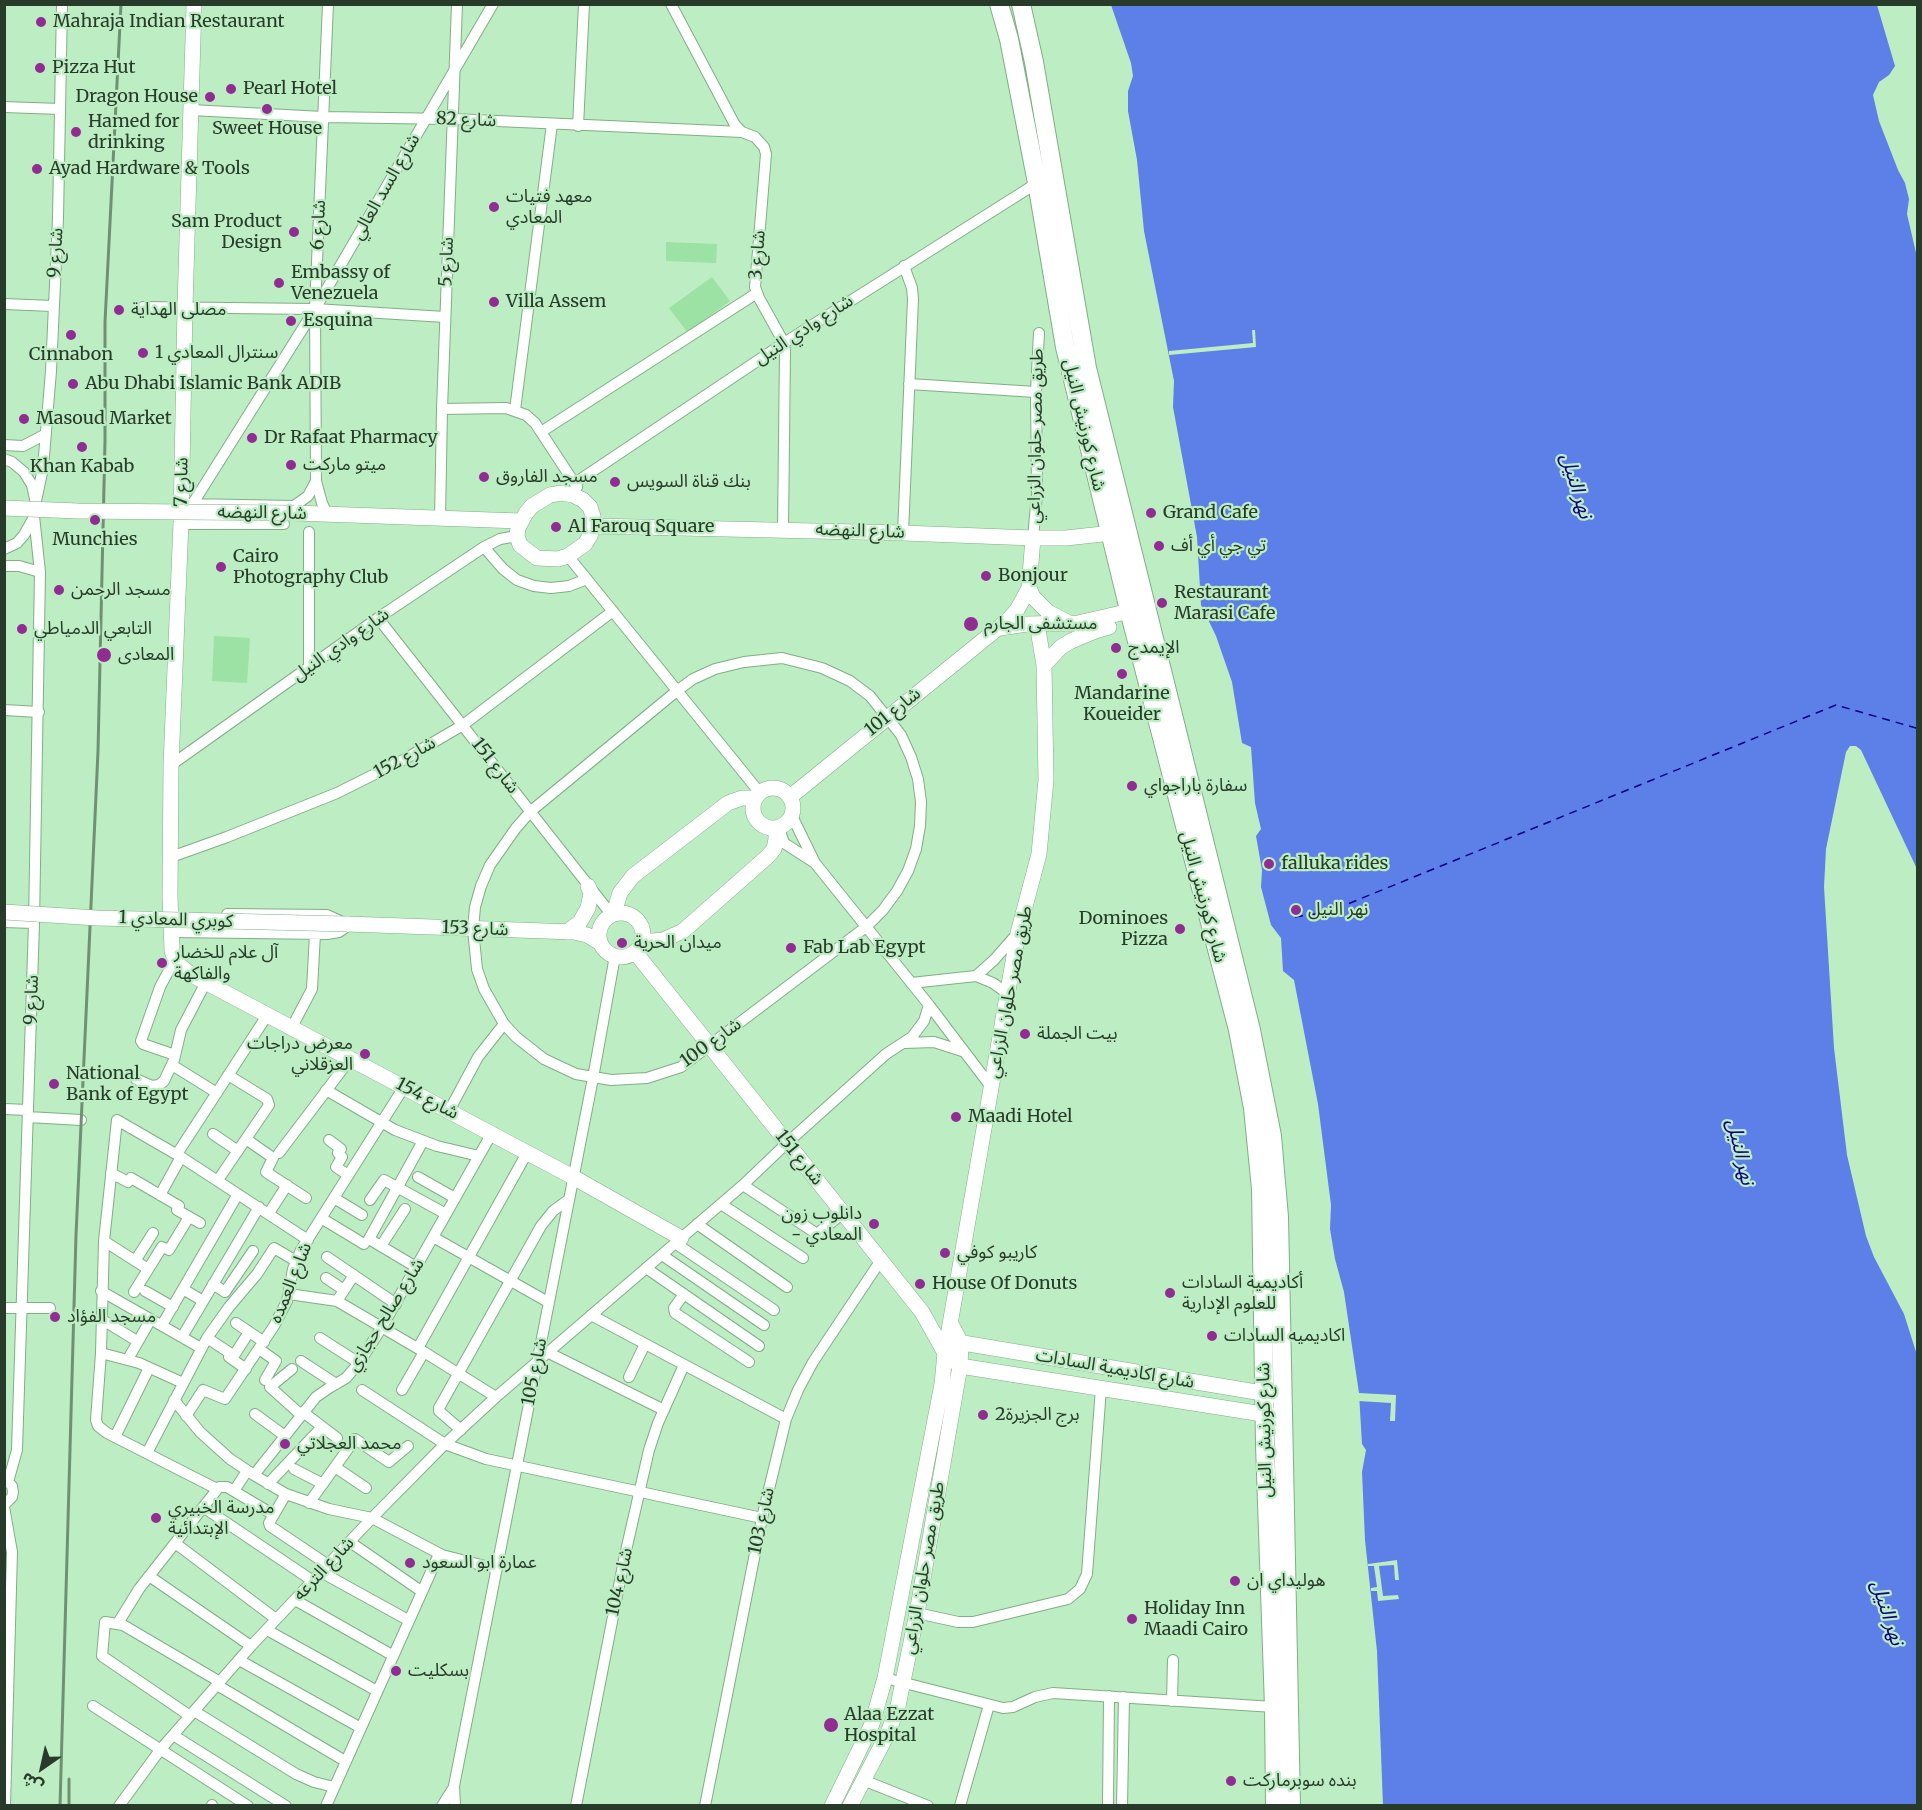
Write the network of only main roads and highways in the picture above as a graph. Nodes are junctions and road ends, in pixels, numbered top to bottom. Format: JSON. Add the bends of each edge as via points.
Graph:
{"nodes":[{"id":1,"x":999,"y":4,"type":"edge"},
{"id":2,"x":1021,"y":4,"type":"edge"},
{"id":3,"x":1118,"y":532,"type":"junction"},
{"id":4,"x":1274,"y":1416,"type":"junction"},
{"id":5,"x":1275,"y":1806,"type":"edge"},
{"id":6,"x":1291,"y":1806,"type":"edge"}],
"edges":[{"from":1,"to":3,"type":"highway","name":"شارع كورنيش النيل","via":[[1037,183],[1065,347]]},
{"from":2,"to":3,"type":"highway","name":"شارع كورنيش النيل"},
{"from":3,"to":4,"type":"highway","name":"شارع كورنيش النيل","via":[[1249,1080],[1262,1189]]},
{"from":4,"to":5,"type":"highway","name":"شارع كورنيش النيل"},
{"from":4,"to":6,"type":"highway","name":"شارع كورنيش النيل"}]}
